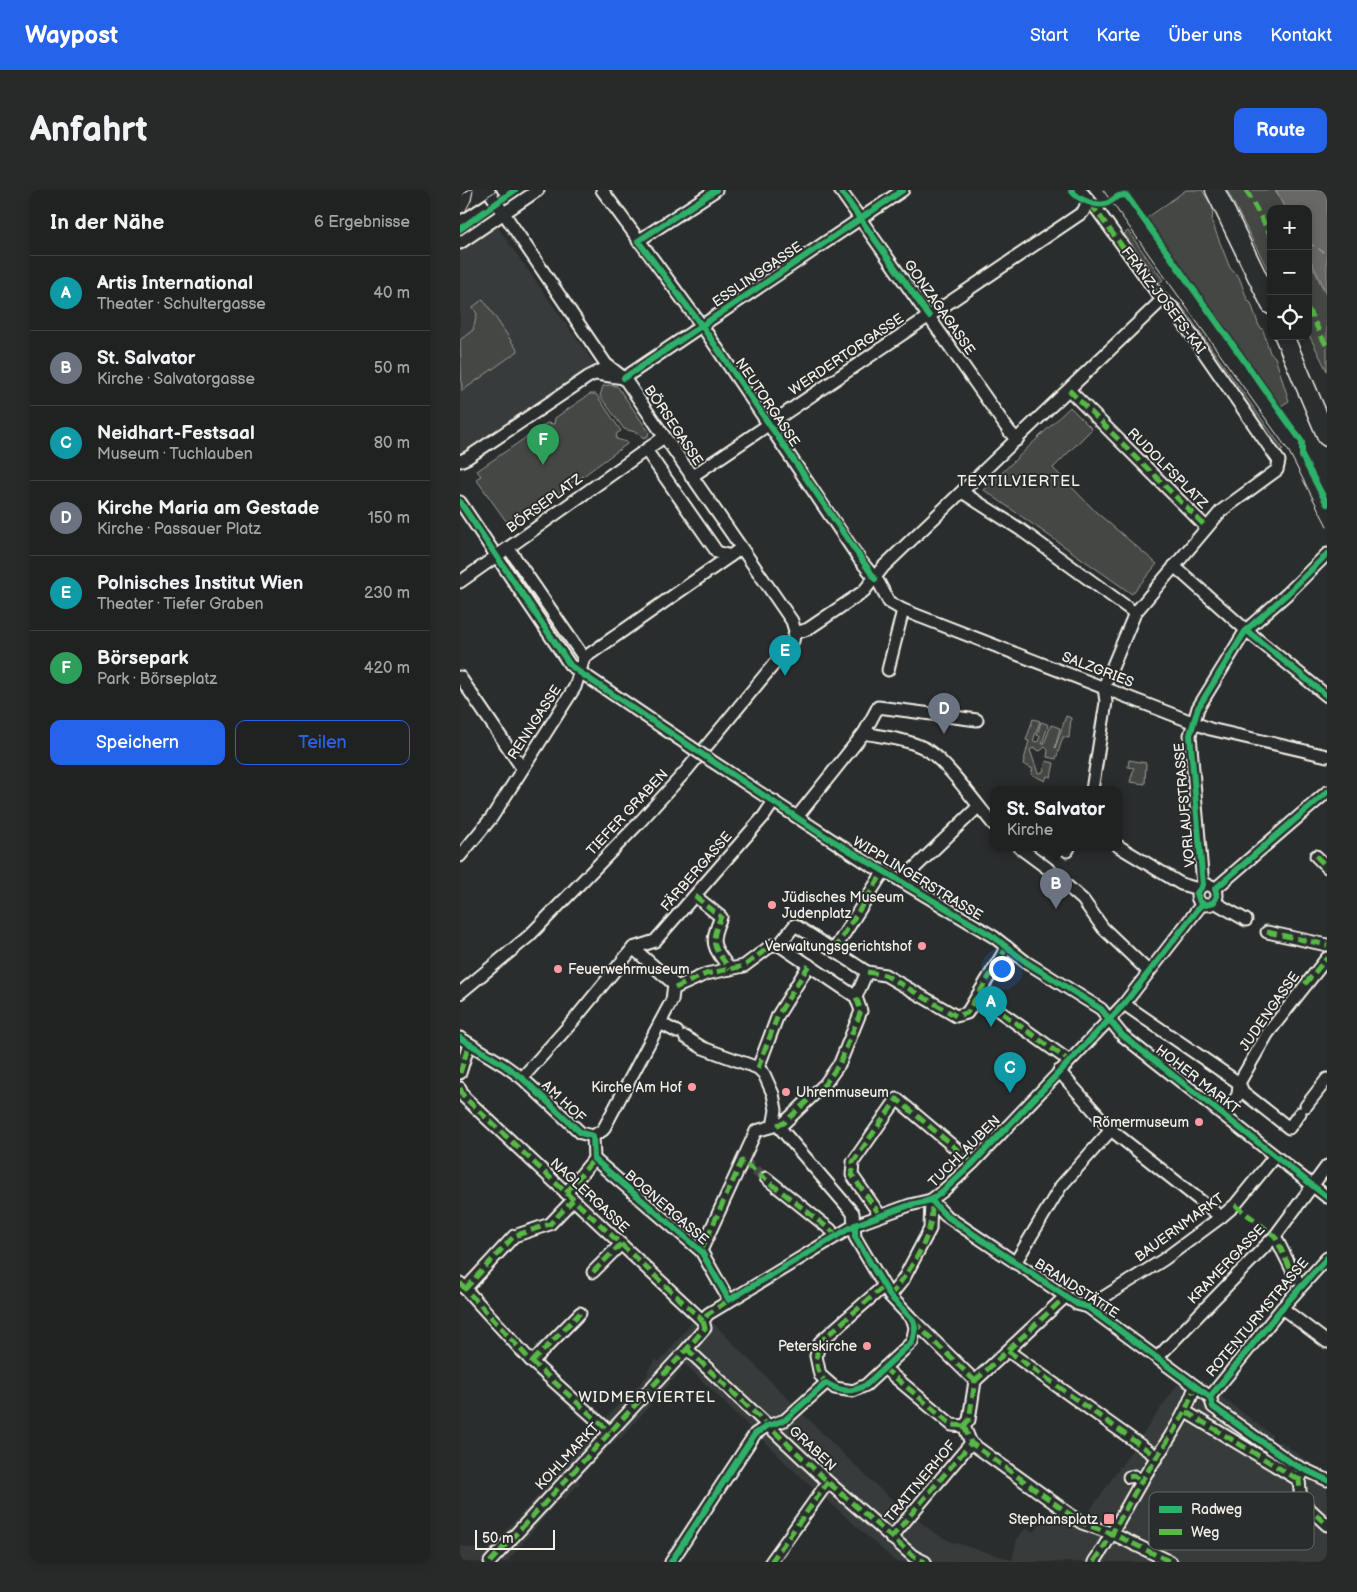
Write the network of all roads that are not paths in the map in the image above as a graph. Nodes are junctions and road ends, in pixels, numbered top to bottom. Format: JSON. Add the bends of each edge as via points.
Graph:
{"nodes":[{"id":1,"x":483,"y":190,"type":"edge"},
{"id":2,"x":488,"y":190,"type":"edge"},
{"id":3,"x":538,"y":190,"type":"edge"},
{"id":4,"x":602,"y":190,"type":"edge"},
{"id":5,"x":716,"y":190,"type":"edge"},
{"id":6,"x":840,"y":190,"type":"edge"},
{"id":7,"x":904,"y":190,"type":"edge"},
{"id":8,"x":1080,"y":190,"type":"edge"},
{"id":9,"x":1215,"y":190,"type":"edge"},
{"id":10,"x":1088,"y":201,"type":"junction"},
{"id":11,"x":460,"y":206,"type":"edge"},
{"id":12,"x":503,"y":213,"type":"junction"},
{"id":13,"x":860,"y":220,"type":"junction"},
{"id":14,"x":638,"y":241,"type":"junction"},
{"id":15,"x":460,"y":243,"type":"edge"},
{"id":16,"x":1267,"y":297,"type":"edge"},
{"id":17,"x":1162,"y":300,"type":"junction"},
{"id":18,"x":928,"y":316,"type":"junction"},
{"id":19,"x":702,"y":326,"type":"junction"},
{"id":20,"x":1286,"y":340,"type":"edge"},
{"id":21,"x":606,"y":364,"type":"junction"},
{"id":22,"x":596,"y":374,"type":"junction"},
{"id":23,"x":624,"y":378,"type":"junction"},
{"id":24,"x":1069,"y":390,"type":"junction"},
{"id":25,"x":768,"y":425,"type":"junction"},
{"id":26,"x":664,"y":437,"type":"junction"},
{"id":27,"x":1327,"y":437,"type":"edge"},
{"id":28,"x":1017,"y":440,"type":"junction"},
{"id":29,"x":646,"y":450,"type":"junction"},
{"id":30,"x":460,"y":461,"type":"edge"},
{"id":31,"x":692,"y":477,"type":"junction"},
{"id":32,"x":962,"y":492,"type":"junction"},
{"id":33,"x":460,"y":502,"type":"edge"},
{"id":34,"x":1206,"y":527,"type":"junction"},
{"id":35,"x":509,"y":549,"type":"junction"},
{"id":36,"x":740,"y":549,"type":"junction"},
{"id":37,"x":1327,"y":554,"type":"edge"},
{"id":38,"x":730,"y":556,"type":"junction"},
{"id":39,"x":496,"y":557,"type":"junction"},
{"id":40,"x":1174,"y":566,"type":"junction"},
{"id":41,"x":875,"y":578,"type":"junction"},
{"id":42,"x":460,"y":582,"type":"edge"},
{"id":43,"x":903,"y":610,"type":"junction"},
{"id":44,"x":1135,"y":614,"type":"junction"},
{"id":45,"x":1246,"y":630,"type":"junction"},
{"id":46,"x":796,"y":633,"type":"junction"},
{"id":47,"x":584,"y":658,"type":"junction"},
{"id":48,"x":888,"y":670,"type":"dead end"},
{"id":49,"x":579,"y":672,"type":"junction"},
{"id":50,"x":460,"y":677,"type":"edge"},
{"id":51,"x":1104,"y":687,"type":"junction"},
{"id":52,"x":1327,"y":696,"type":"edge"},
{"id":53,"x":977,"y":720,"type":"dead end"},
{"id":54,"x":1194,"y":723,"type":"junction"},
{"id":55,"x":864,"y":733,"type":"junction"},
{"id":56,"x":1327,"y":756,"type":"edge"},
{"id":57,"x":522,"y":768,"type":"junction"},
{"id":58,"x":1093,"y":786,"type":"edge"},
{"id":59,"x":1327,"y":792,"type":"edge"},
{"id":60,"x":774,"y":801,"type":"junction"},
{"id":61,"x":978,"y":807,"type":"junction"},
{"id":62,"x":796,"y":817,"type":"junction"},
{"id":63,"x":990,"y":820,"type":"edge"},
{"id":64,"x":1122,"y":848,"type":"edge"},
{"id":65,"x":1024,"y":851,"type":"edge"},
{"id":66,"x":460,"y":856,"type":"edge"},
{"id":67,"x":1316,"y":856,"type":"dead end"},
{"id":68,"x":1327,"y":867,"type":"edge"},
{"id":69,"x":884,"y":871,"type":"junction"},
{"id":70,"x":901,"y":881,"type":"junction"},
{"id":71,"x":1200,"y":887,"type":"junction"},
{"id":72,"x":1215,"y":889,"type":"junction"},
{"id":73,"x":695,"y":896,"type":"junction"},
{"id":74,"x":1208,"y":903,"type":"junction"},
{"id":75,"x":1246,"y":920,"type":"dead end"},
{"id":76,"x":1267,"y":932,"type":"dead end"},
{"id":77,"x":779,"y":945,"type":"junction"},
{"id":78,"x":1327,"y":945,"type":"edge"},
{"id":79,"x":1007,"y":947,"type":"junction"},
{"id":80,"x":633,"y":948,"type":"junction"},
{"id":81,"x":834,"y":950,"type":"junction"},
{"id":82,"x":1327,"y":958,"type":"edge"},
{"id":83,"x":809,"y":965,"type":"junction"},
{"id":84,"x":730,"y":969,"type":"junction"},
{"id":85,"x":1148,"y":971,"type":"junction"},
{"id":86,"x":867,"y":972,"type":"junction"},
{"id":87,"x":675,"y":988,"type":"junction"},
{"id":88,"x":460,"y":993,"type":"edge"},
{"id":89,"x":856,"y":996,"type":"junction"},
{"id":90,"x":978,"y":996,"type":"junction"},
{"id":91,"x":1124,"y":1004,"type":"junction"},
{"id":92,"x":1108,"y":1020,"type":"junction"},
{"id":93,"x":660,"y":1023,"type":"junction"},
{"id":94,"x":465,"y":1041,"type":"edge"},
{"id":95,"x":1068,"y":1060,"type":"junction"},
{"id":96,"x":758,"y":1068,"type":"junction"},
{"id":97,"x":1059,"y":1070,"type":"junction"},
{"id":98,"x":460,"y":1073,"type":"edge"},
{"id":99,"x":522,"y":1078,"type":"junction"},
{"id":100,"x":1326,"y":1082,"type":"edge"},
{"id":101,"x":1238,"y":1083,"type":"junction"},
{"id":102,"x":460,"y":1088,"type":"edge"},
{"id":103,"x":1224,"y":1115,"type":"junction"},
{"id":104,"x":777,"y":1125,"type":"junction"},
{"id":105,"x":1111,"y":1130,"type":"junction"},
{"id":106,"x":593,"y":1136,"type":"junction"},
{"id":107,"x":1274,"y":1157,"type":"junction"},
{"id":108,"x":594,"y":1159,"type":"junction"},
{"id":109,"x":973,"y":1163,"type":"junction"},
{"id":110,"x":1327,"y":1166,"type":"edge"},
{"id":111,"x":766,"y":1178,"type":"tunnel mouth"},
{"id":112,"x":1312,"y":1186,"type":"junction"},
{"id":113,"x":570,"y":1196,"type":"junction"},
{"id":114,"x":1327,"y":1197,"type":"edge"},
{"id":115,"x":931,"y":1200,"type":"junction"},
{"id":116,"x":880,"y":1216,"type":"junction"},
{"id":117,"x":1222,"y":1217,"type":"junction"},
{"id":118,"x":855,"y":1224,"type":"junction"},
{"id":119,"x":831,"y":1230,"type":"dead end"},
{"id":120,"x":1275,"y":1236,"type":"junction"},
{"id":121,"x":621,"y":1244,"type":"junction"},
{"id":122,"x":701,"y":1250,"type":"junction"},
{"id":123,"x":1327,"y":1258,"type":"edge"},
{"id":124,"x":1015,"y":1263,"type":"junction"},
{"id":125,"x":592,"y":1272,"type":"dead end"},
{"id":126,"x":1296,"y":1278,"type":"dead end"},
{"id":127,"x":463,"y":1286,"type":"edge"},
{"id":128,"x":887,"y":1291,"type":"junction"},
{"id":129,"x":1066,"y":1296,"type":"junction"},
{"id":130,"x":729,"y":1300,"type":"junction"},
{"id":131,"x":1088,"y":1307,"type":"junction"},
{"id":132,"x":1282,"y":1308,"type":"junction"},
{"id":133,"x":580,"y":1313,"type":"dead end"},
{"id":134,"x":912,"y":1320,"type":"junction"},
{"id":135,"x":703,"y":1322,"type":"junction"},
{"id":136,"x":1327,"y":1342,"type":"edge"},
{"id":137,"x":687,"y":1349,"type":"junction"},
{"id":138,"x":1008,"y":1351,"type":"junction"},
{"id":139,"x":1157,"y":1358,"type":"junction"},
{"id":140,"x":532,"y":1362,"type":"junction"},
{"id":141,"x":884,"y":1368,"type":"junction"},
{"id":142,"x":975,"y":1381,"type":"junction"},
{"id":143,"x":826,"y":1383,"type":"junction"},
{"id":144,"x":1193,"y":1392,"type":"dead end"},
{"id":145,"x":1210,"y":1397,"type":"junction"},
{"id":146,"x":1186,"y":1412,"type":"junction"},
{"id":147,"x":767,"y":1426,"type":"junction"},
{"id":148,"x":964,"y":1426,"type":"junction"},
{"id":149,"x":610,"y":1432,"type":"junction"},
{"id":150,"x":971,"y":1443,"type":"junction"},
{"id":151,"x":1158,"y":1457,"type":"junction"},
{"id":152,"x":1301,"y":1476,"type":"junction"},
{"id":153,"x":1129,"y":1477,"type":"dead end"},
{"id":154,"x":1327,"y":1480,"type":"edge"},
{"id":155,"x":1142,"y":1481,"type":"junction"},
{"id":156,"x":828,"y":1482,"type":"junction"},
{"id":157,"x":1301,"y":1492,"type":"edge"},
{"id":158,"x":1314,"y":1513,"type":"edge"},
{"id":159,"x":1327,"y":1525,"type":"edge"},
{"id":160,"x":1113,"y":1534,"type":"junction"},
{"id":161,"x":891,"y":1538,"type":"junction"},
{"id":162,"x":910,"y":1559,"type":"edge"},
{"id":163,"x":490,"y":1562,"type":"edge"},
{"id":164,"x":671,"y":1562,"type":"edge"},
{"id":165,"x":770,"y":1562,"type":"edge"},
{"id":166,"x":925,"y":1562,"type":"edge"},
{"id":167,"x":1094,"y":1562,"type":"edge"},
{"id":168,"x":1171,"y":1562,"type":"edge"}],
"edges":[{"from":1,"to":11,"type":"main road"},
{"from":2,"to":12,"type":"street","name":"BÖRSEGASSE"},
{"from":3,"to":12,"type":"street"},
{"from":4,"to":14,"type":"street","name":"NEUTORGASSE"},
{"from":5,"to":14,"type":"street"},
{"from":6,"to":13,"type":"street","name":"GONZAGAGASSE"},
{"from":7,"to":13,"type":"street","name":"ESSLINGGASSE"},
{"from":8,"to":10,"type":"street","name":"FRANZ-JOSEFS-KAI"},
{"from":9,"to":16,"type":"main road"},
{"from":10,"to":17,"type":"street","name":"FRANZ-JOSEFS-KAI"},
{"from":10,"to":18,"type":"street","name":"WERDERTORGASSE","via":[[1083,212]]},
{"from":12,"to":15,"type":"street"},
{"from":12,"to":21,"type":"street","name":"BÖRSEGASSE"},
{"from":13,"to":18,"type":"street","name":"GONZAGAGASSE"},
{"from":13,"to":19,"type":"street","name":"ESSLINGGASSE"},
{"from":14,"to":19,"type":"street","name":"NEUTORGASSE"},
{"from":17,"to":24,"type":"street"},
{"from":17,"to":34,"type":"street","name":"FRANZ-JOSEFS-KAI","via":[[1174,308],[1279,461],[1278,470],[1221,511]]},
{"from":18,"to":25,"type":"street","name":"WERDERTORGASSE"},
{"from":18,"to":28,"type":"street","name":"GONZAGAGASSE"},
{"from":19,"to":23,"type":"street","name":"ESSLINGGASSE"},
{"from":19,"to":25,"type":"street","name":"NEUTORGASSE"},
{"from":20,"to":27,"type":"main road"},
{"from":21,"to":22,"type":"street"},
{"from":21,"to":23,"type":"street","name":"BÖRSEGASSE"},
{"from":22,"to":23,"type":"street"},
{"from":22,"to":30,"type":"street"},
{"from":23,"to":26,"type":"street","name":"BÖRSEGASSE"},
{"from":24,"to":28,"type":"street"},
{"from":24,"to":34,"type":"street","name":"RUDOLFSPLATZ"},
{"from":25,"to":31,"type":"street","name":"WERDERTORGASSE"},
{"from":25,"to":41,"type":"street","name":"NEUTORGASSE"},
{"from":26,"to":29,"type":"street","name":"BÖRSEPLATZ"},
{"from":26,"to":31,"type":"street","name":"BÖRSEGASSE"},
{"from":28,"to":32,"type":"street"},
{"from":29,"to":35,"type":"street","name":"BÖRSEPLATZ"},
{"from":29,"to":38,"type":"street","via":[[717,552]]},
{"from":31,"to":36,"type":"street","name":"BÖRSEGASSE"},
{"from":32,"to":41,"type":"street"},
{"from":32,"to":44,"type":"street","via":[[1021,530]]},
{"from":33,"to":39,"type":"street"},
{"from":34,"to":40,"type":"street","name":"RUDOLFSPLATZ"},
{"from":35,"to":39,"type":"street","name":"BÖRSEPLATZ"},
{"from":35,"to":47,"type":"street"},
{"from":36,"to":38,"type":"street"},
{"from":36,"to":46,"type":"street","name":"BÖRSEGASSE","via":[[792,621]]},
{"from":37,"to":45,"type":"street","name":"VORLAUFSTRASSE"},
{"from":38,"to":47,"type":"street"},
{"from":39,"to":42,"type":"street","name":"BÖRSEPLATZ"},
{"from":39,"to":49,"type":"street","via":[[570,665]]},
{"from":40,"to":44,"type":"street","name":"RUDOLFSPLATZ"},
{"from":40,"to":45,"type":"street"},
{"from":41,"to":43,"type":"street","name":"SALZGRIES","via":[[889,602]]},
{"from":41,"to":46,"type":"street","via":[[864,591],[815,625]]},
{"from":43,"to":48,"type":"street"},
{"from":43,"to":51,"type":"street","name":"SALZGRIES"},
{"from":44,"to":51,"type":"street","name":"RUDOLFSPLATZ"},
{"from":45,"to":52,"type":"street"},
{"from":45,"to":54,"type":"street","name":"VORLAUFSTRASSE","via":[[1198,708]]},
{"from":46,"to":88,"type":"street","name":"TIEFER GRABEN","via":[[793,642],[686,771],[529,936]]},
{"from":47,"to":49,"type":"street","name":"RENNGASSE"},
{"from":49,"to":57,"type":"street","name":"RENNGASSE","via":[[575,688]]},
{"from":49,"to":60,"type":"street","name":"WIPPLINGERSTRASSE","bridge":true},
{"from":50,"to":57,"type":"street"},
{"from":51,"to":54,"type":"street","name":"SALZGRIES"},
{"from":51,"to":58,"type":"street","via":[[1106,702]]},
{"from":53,"to":55,"type":"street","via":[[878,707]]},
{"from":54,"to":56,"type":"street","name":"SALZGRIES"},
{"from":54,"to":71,"type":"street","name":"VORLAUFSTRASSE","via":[[1190,735]]},
{"from":55,"to":61,"type":"street","via":[[926,749]]},
{"from":55,"to":62,"type":"street"},
{"from":57,"to":66,"type":"street","name":"RENNGASSE","via":[[492,817]]},
{"from":59,"to":72,"type":"street"},
{"from":60,"to":62,"type":"street","name":"WIPPLINGERSTRASSE"},
{"from":60,"to":73,"type":"street","name":"FÄRBERGASSE"},
{"from":61,"to":63,"type":"street"},
{"from":61,"to":70,"type":"street"},
{"from":62,"to":69,"type":"street","name":"WIPPLINGERSTRASSE"},
{"from":64,"to":71,"type":"street","via":[[1181,884]]},
{"from":65,"to":85,"type":"street","via":[[1083,900],[1103,928]]},
{"from":67,"to":68,"type":"street"},
{"from":69,"to":70,"type":"street","name":"WIPPLINGERSTRASSE"},
{"from":69,"to":81,"type":"street"},
{"from":70,"to":79,"type":"street","name":"WIPPLINGERSTRASSE"},
{"from":71,"to":72,"type":"street","via":[[1210,885]]},
{"from":71,"to":74,"type":"street","via":[[1197,896]]},
{"from":72,"to":74,"type":"street","via":[[1217,896]]},
{"from":73,"to":80,"type":"street","name":"FÄRBERGASSE","via":[[656,941]]},
{"from":73,"to":84,"type":"street","via":[[721,917],[714,932],[714,948]]},
{"from":74,"to":75,"type":"street"},
{"from":74,"to":85,"type":"street","name":"TUCHLAUBEN"},
{"from":76,"to":78,"type":"street"},
{"from":77,"to":81,"type":"street","via":[[795,924]]},
{"from":77,"to":83,"type":"street"},
{"from":77,"to":84,"type":"street","via":[[772,945],[744,966]]},
{"from":79,"to":90,"type":"street"},
{"from":79,"to":92,"type":"street","name":"WIPPLINGERSTRASSE","via":[[1101,1009]]},
{"from":80,"to":87,"type":"street","via":[[671,980]]},
{"from":80,"to":99,"type":"street","name":"AM HOF"},
{"from":81,"to":86,"type":"street"},
{"from":82,"to":101,"type":"street","name":"JUDENGASSE","via":[[1268,1033]]},
{"from":83,"to":89,"type":"street"},
{"from":83,"to":96,"type":"street","via":[[778,1016]]},
{"from":84,"to":87,"type":"street","via":[[706,974]]},
{"from":85,"to":91,"type":"street","name":"TUCHLAUBEN"},
{"from":86,"to":89,"type":"street"},
{"from":86,"to":90,"type":"street","via":[[885,975],[956,1016],[967,1013]]},
{"from":87,"to":93,"type":"street","name":"AM HOF"},
{"from":89,"to":104,"type":"street","via":[[862,1011],[840,1063],[825,1084],[784,1123]]},
{"from":90,"to":95,"type":"street"},
{"from":91,"to":92,"type":"street","name":"TUCHLAUBEN"},
{"from":91,"to":101,"type":"street","name":"HOHER MARKT"},
{"from":92,"to":95,"type":"street","name":"TUCHLAUBEN"},
{"from":92,"to":103,"type":"street","name":"HOHER MARKT","via":[[1122,1035]]},
{"from":93,"to":96,"type":"street","via":[[703,1048]]},
{"from":93,"to":106,"type":"street","name":"AM HOF","via":[[603,1130]]},
{"from":94,"to":98,"type":"street"},
{"from":94,"to":99,"type":"street"},
{"from":95,"to":97,"type":"street","name":"TUCHLAUBEN"},
{"from":96,"to":104,"type":"street","via":[[773,1094]]},
{"from":97,"to":105,"type":"street"},
{"from":97,"to":109,"type":"street","name":"TUCHLAUBEN"},
{"from":99,"to":106,"type":"street","name":"AM HOF","via":[[581,1133]]},
{"from":100,"to":101,"type":"street","name":"HOHER MARKT","via":[[1288,1128],[1243,1092]]},
{"from":101,"to":103,"type":"street","name":"HOHER MARKT","via":[[1238,1095]]},
{"from":102,"to":113,"type":"street","name":"NAGLERGASSE","via":[[464,1097]]},
{"from":103,"to":107,"type":"street","name":"HOHER MARKT"},
{"from":104,"to":118,"type":"street","via":[[854,1213]]},
{"from":104,"to":122,"type":"street","via":[[756,1131]]},
{"from":105,"to":117,"type":"street"},
{"from":105,"to":124,"type":"street","via":[[1061,1186]]},
{"from":106,"to":108,"type":"street"},
{"from":107,"to":112,"type":"street","name":"HOHER MARKT"},
{"from":107,"to":117,"type":"street","name":"BAUERNMARKT"},
{"from":108,"to":113,"type":"street"},
{"from":108,"to":122,"type":"street","name":"BOGNERGASSE"},
{"from":109,"to":115,"type":"street","name":"TUCHLAUBEN"},
{"from":109,"to":116,"type":"street","via":[[897,1099],[853,1162],[852,1175]]},
{"from":110,"to":112,"type":"street","name":"KRAMERGASSE"},
{"from":111,"to":119,"type":"street"},
{"from":112,"to":114,"type":"street","name":"HOHER MARKT"},
{"from":112,"to":120,"type":"street","name":"KRAMERGASSE"},
{"from":113,"to":121,"type":"street","name":"NAGLERGASSE"},
{"from":113,"to":127,"type":"street","via":[[550,1224],[514,1236]]},
{"from":115,"to":116,"type":"street","name":"TUCHLAUBEN"},
{"from":115,"to":124,"type":"street","name":"BRANDSTÄTTE","via":[[945,1216]]},
{"from":115,"to":128,"type":"street","via":[[930,1229],[903,1280]]},
{"from":116,"to":118,"type":"street","name":"TUCHLAUBEN"},
{"from":117,"to":131,"type":"street","name":"BAUERNMARKT","via":[[1163,1260]]},
{"from":118,"to":128,"type":"street","via":[[855,1237]]},
{"from":118,"to":130,"type":"street","name":"TUCHLAUBEN"},
{"from":120,"to":126,"type":"street"},
{"from":120,"to":139,"type":"street","name":"KRAMERGASSE"},
{"from":121,"to":125,"type":"street"},
{"from":121,"to":135,"type":"street","name":"NAGLERGASSE"},
{"from":122,"to":130,"type":"street","name":"BOGNERGASSE"},
{"from":123,"to":132,"type":"street","name":"ROTENTURMSTRASSE"},
{"from":124,"to":129,"type":"street","name":"BRANDSTÄTTE"},
{"from":127,"to":140,"type":"street"},
{"from":128,"to":134,"type":"street"},
{"from":128,"to":143,"type":"street","via":[[820,1342],[817,1365]]},
{"from":129,"to":131,"type":"street","name":"BRANDSTÄTTE"},
{"from":129,"to":138,"type":"street"},
{"from":130,"to":135,"type":"street","name":"TUCHLAUBEN","via":[[708,1314]]},
{"from":131,"to":139,"type":"street","name":"BRANDSTÄTTE"},
{"from":132,"to":136,"type":"street"},
{"from":132,"to":145,"type":"street","name":"ROTENTURMSTRASSE"},
{"from":133,"to":140,"type":"street"},
{"from":134,"to":141,"type":"street","via":[[915,1328],[912,1342]]},
{"from":134,"to":142,"type":"street"},
{"from":135,"to":137,"type":"street","name":"TUCHLAUBEN","via":[[706,1328]]},
{"from":137,"to":147,"type":"street","name":"GRABEN"},
{"from":137,"to":149,"type":"street","name":"KOHLMARKT"},
{"from":138,"to":142,"type":"street"},
{"from":138,"to":151,"type":"street"},
{"from":139,"to":145,"type":"street","name":"BRANDSTÄTTE"},
{"from":140,"to":149,"type":"street"},
{"from":141,"to":143,"type":"street","via":[[859,1389],[844,1391]]},
{"from":141,"to":148,"type":"street","via":[[952,1425]]},
{"from":142,"to":148,"type":"street","via":[[969,1420]]},
{"from":143,"to":147,"type":"street","via":[[785,1420]]},
{"from":144,"to":146,"type":"street"},
{"from":145,"to":152,"type":"street","name":"BRANDSTÄTTE","via":[[1213,1406]]},
{"from":146,"to":151,"type":"street"},
{"from":146,"to":152,"type":"street"},
{"from":147,"to":156,"type":"street","name":"GRABEN"},
{"from":147,"to":164,"type":"street","via":[[755,1434]]},
{"from":148,"to":150,"type":"street"},
{"from":149,"to":163,"type":"street","name":"KOHLMARKT"},
{"from":150,"to":160,"type":"street","via":[[1082,1523]]},
{"from":150,"to":161,"type":"street","name":"TRATTNERHOF"},
{"from":151,"to":155,"type":"street"},
{"from":152,"to":154,"type":"street"},
{"from":152,"to":157,"type":"street"},
{"from":153,"to":155,"type":"street"},
{"from":155,"to":160,"type":"street"},
{"from":156,"to":161,"type":"street","name":"GRABEN"},
{"from":156,"to":165,"type":"street"},
{"from":158,"to":159,"type":"street"},
{"from":160,"to":167,"type":"street"},
{"from":160,"to":168,"type":"street"},
{"from":161,"to":162,"type":"street","name":"GRABEN"},
{"from":162,"to":166,"type":"street","name":"GRABEN"}]}
